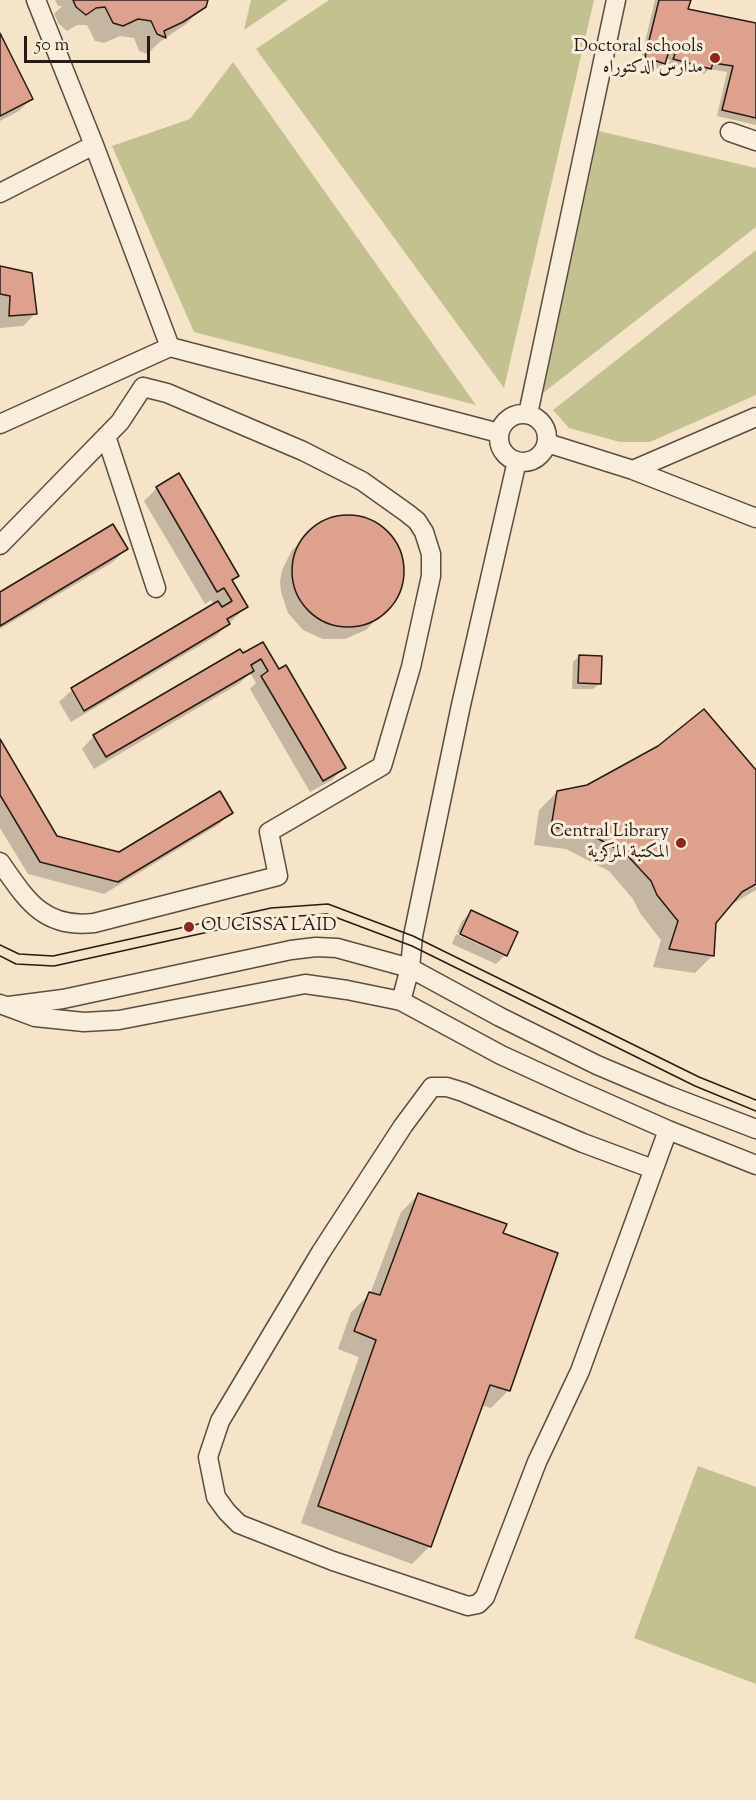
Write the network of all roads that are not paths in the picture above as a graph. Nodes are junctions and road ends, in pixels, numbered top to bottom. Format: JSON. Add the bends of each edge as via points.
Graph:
{"nodes":[{"id":1,"x":36,"y":0,"type":"edge"},
{"id":2,"x":616,"y":0,"type":"edge"},
{"id":3,"x":730,"y":132,"type":"dead end"},
{"id":4,"x":756,"y":141,"type":"edge"},
{"id":5,"x":94,"y":145,"type":"junction"},
{"id":6,"x":0,"y":193,"type":"edge"},
{"id":7,"x":170,"y":347,"type":"junction"},
{"id":8,"x":134,"y":363,"type":"junction"},
{"id":9,"x":143,"y":387,"type":"junction"},
{"id":10,"x":528,"y":414,"type":"junction"},
{"id":11,"x":756,"y":417,"type":"edge"},
{"id":12,"x":0,"y":424,"type":"edge"},
{"id":13,"x":499,"y":433,"type":"junction"},
{"id":14,"x":106,"y":436,"type":"junction"},
{"id":15,"x":547,"y":442,"type":"junction"},
{"id":16,"x":517,"y":461,"type":"junction"},
{"id":17,"x":633,"y":470,"type":"junction"},
{"id":18,"x":756,"y":518,"type":"edge"},
{"id":19,"x":0,"y":545,"type":"edge"},
{"id":20,"x":156,"y":588,"type":"dead end"},
{"id":21,"x":0,"y":862,"type":"edge"},
{"id":22,"x":388,"y":962,"type":"junction"},
{"id":23,"x":410,"y":968,"type":"junction"},
{"id":24,"x":375,"y":996,"type":"junction"},
{"id":25,"x":401,"y":1001,"type":"junction"},
{"id":26,"x":2,"y":1005,"type":"edge"},
{"id":27,"x":756,"y":1129,"type":"edge"},
{"id":28,"x":668,"y":1130,"type":"junction"},
{"id":29,"x":756,"y":1165,"type":"edge"},
{"id":30,"x":653,"y":1169,"type":"junction"}],
"edges":[{"from":1,"to":5,"type":"street"},
{"from":2,"to":10,"type":"street"},
{"from":3,"to":4,"type":"street"},
{"from":5,"to":6,"type":"street"},
{"from":5,"to":7,"type":"street"},
{"from":7,"to":8,"type":"street"},
{"from":7,"to":13,"type":"street"},
{"from":8,"to":9,"type":"street"},
{"from":8,"to":12,"type":"street"},
{"from":9,"to":14,"type":"street"},
{"from":9,"to":21,"type":"street","via":[[167,393],[303,451],[362,481],[417,521],[429,543],[432,565],[422,622],[397,717],[382,766],[269,832],[278,876],[94,923],[72,924],[38,910]]},
{"from":10,"to":13,"type":"street","via":[[513,415]]},
{"from":10,"to":15,"type":"street","via":[[545,428]]},
{"from":11,"to":17,"type":"street"},
{"from":13,"to":16,"type":"street","via":[[505,454]]},
{"from":14,"to":19,"type":"street"},
{"from":14,"to":20,"type":"street"},
{"from":15,"to":16,"type":"street","via":[[539,456]]},
{"from":15,"to":17,"type":"street"},
{"from":16,"to":23,"type":"street","via":[[460,705],[413,936]]},
{"from":17,"to":18,"type":"street"},
{"from":22,"to":23,"type":"street"},
{"from":22,"to":24,"type":"street","via":[[397,971],[398,980],[391,992]]},
{"from":22,"to":26,"type":"street","via":[[337,948],[305,948],[63,999]]},
{"from":23,"to":25,"type":"street"},
{"from":23,"to":27,"type":"street","via":[[597,1065]]},
{"from":24,"to":25,"type":"street"},
{"from":24,"to":26,"type":"street","via":[[304,984],[119,1020],[84,1022],[35,1017]]},
{"from":25,"to":28,"type":"street","via":[[501,1055]]},
{"from":28,"to":29,"type":"street"},
{"from":28,"to":30,"type":"street"},
{"from":30,"to":30,"type":"street","via":[[580,1371],[537,1462],[485,1597],[478,1604],[468,1606],[333,1561],[239,1524],[227,1512],[216,1497],[208,1457],[220,1421],[321,1252],[432,1087],[463,1092]]}]}
